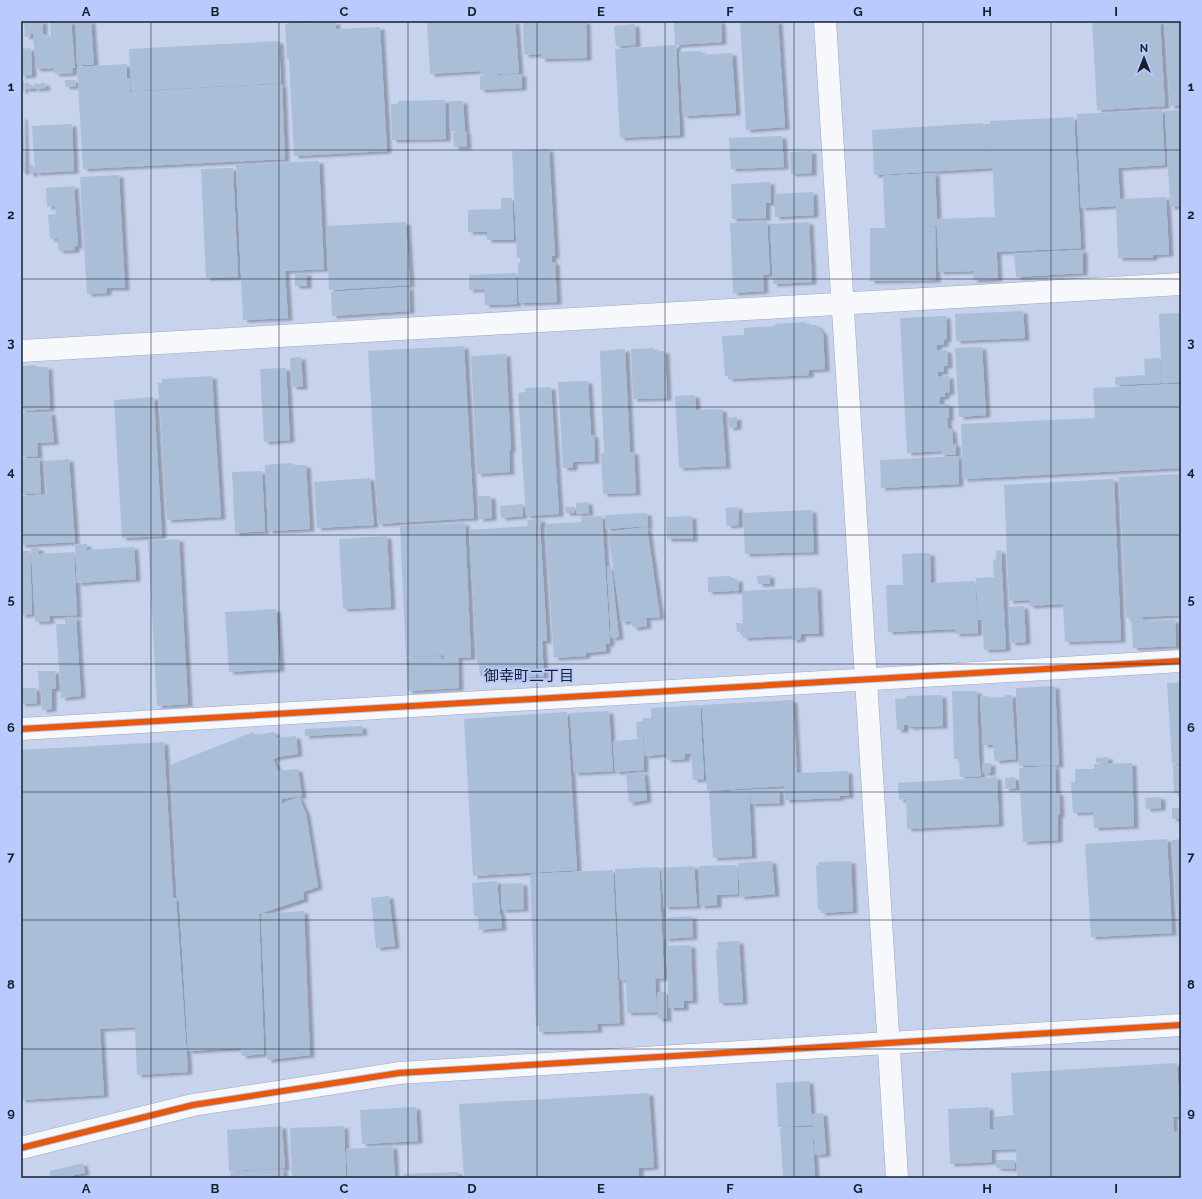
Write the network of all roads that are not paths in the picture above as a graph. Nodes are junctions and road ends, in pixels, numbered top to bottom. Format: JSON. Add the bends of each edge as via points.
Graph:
{"nodes":[{"id":1,"x":825,"y":21,"type":"edge"},
{"id":2,"x":1181,"y":284,"type":"edge"},
{"id":3,"x":842,"y":304,"type":"junction"},
{"id":4,"x":21,"y":351,"type":"edge"},
{"id":5,"x":1181,"y":661,"type":"edge"},
{"id":6,"x":865,"y":680,"type":"junction"},
{"id":7,"x":21,"y":728,"type":"edge"},
{"id":8,"x":1181,"y":1024,"type":"edge"},
{"id":9,"x":889,"y":1042,"type":"junction"},
{"id":10,"x":21,"y":1148,"type":"edge"},
{"id":11,"x":897,"y":1178,"type":"edge"}],
"edges":[{"from":1,"to":3,"type":"street"},
{"from":2,"to":3,"type":"street"},
{"from":3,"to":4,"type":"street"},
{"from":3,"to":6,"type":"street"},
{"from":5,"to":6,"type":"street"},
{"from":6,"to":7,"type":"street"},
{"from":6,"to":9,"type":"street"},
{"from":8,"to":9,"type":"street"},
{"from":9,"to":10,"type":"street","via":[[399,1073],[193,1105]]},
{"from":9,"to":11,"type":"street"}]}
